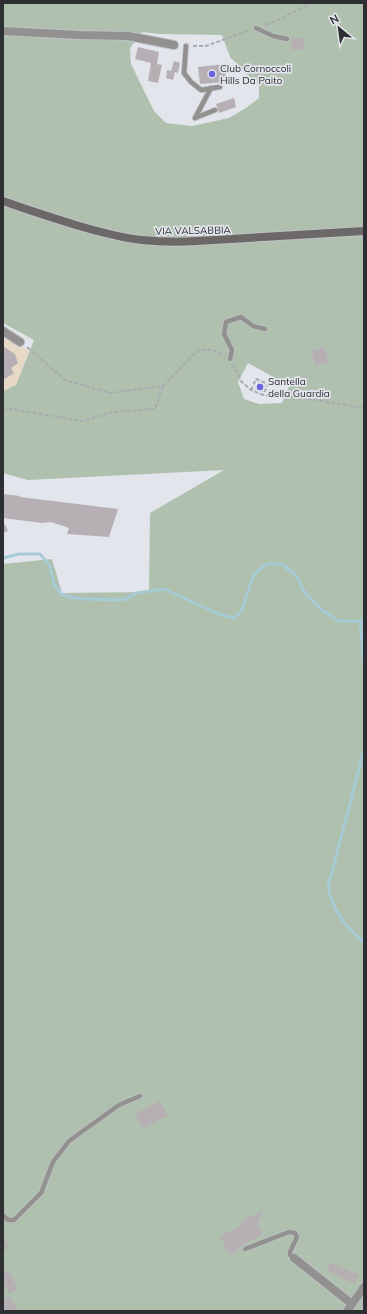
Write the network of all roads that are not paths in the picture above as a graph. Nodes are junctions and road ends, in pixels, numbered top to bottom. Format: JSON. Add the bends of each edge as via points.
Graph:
{"nodes":[{"id":1,"x":256,"y":28,"type":"road end"},
{"id":2,"x":3,"y":31,"type":"edge"},
{"id":3,"x":287,"y":39,"type":"dead end"},
{"id":4,"x":174,"y":46,"type":"dead end"},
{"id":5,"x":186,"y":46,"type":"road end"},
{"id":6,"x":220,"y":87,"type":"dead end"},
{"id":7,"x":212,"y":88,"type":"junction"},
{"id":8,"x":215,"y":110,"type":"dead end"},
{"id":9,"x":3,"y":201,"type":"edge"},
{"id":10,"x":364,"y":231,"type":"edge"},
{"id":11,"x":265,"y":329,"type":"dead end"},
{"id":12,"x":3,"y":331,"type":"edge"},
{"id":13,"x":20,"y":342,"type":"dead end"},
{"id":14,"x":230,"y":359,"type":"road end"},
{"id":15,"x":140,"y":1096,"type":"dead end"},
{"id":16,"x":3,"y":1216,"type":"edge"},
{"id":17,"x":245,"y":1249,"type":"dead end"},
{"id":18,"x":294,"y":1258,"type":"joint"},
{"id":19,"x":364,"y":1287,"type":"edge"},
{"id":20,"x":350,"y":1307,"type":"edge"}],
"edges":[{"from":1,"to":3,"type":"lane"},
{"from":2,"to":4,"type":"street","via":[[128,36]]},
{"from":5,"to":7,"type":"lane","via":[[184,73],[201,90]]},
{"from":6,"to":7,"type":"lane"},
{"from":7,"to":8,"type":"lane","via":[[196,118]]},
{"from":9,"to":10,"type":"main road","name":"VIA VALSABBIA","via":[[118,237],[142,240],[172,242]]},
{"from":11,"to":14,"type":"lane","via":[[253,326],[240,317],[226,322],[224,334],[232,350]]},
{"from":12,"to":13,"type":"street"},
{"from":15,"to":16,"type":"lane","via":[[119,1105],[69,1141],[53,1162],[41,1193],[14,1220],[8,1220]]},
{"from":17,"to":18,"type":"lane","via":[[289,1232],[295,1233],[297,1237],[290,1252]]},
{"from":18,"to":20,"type":"street"},
{"from":19,"to":20,"type":"street"}]}
